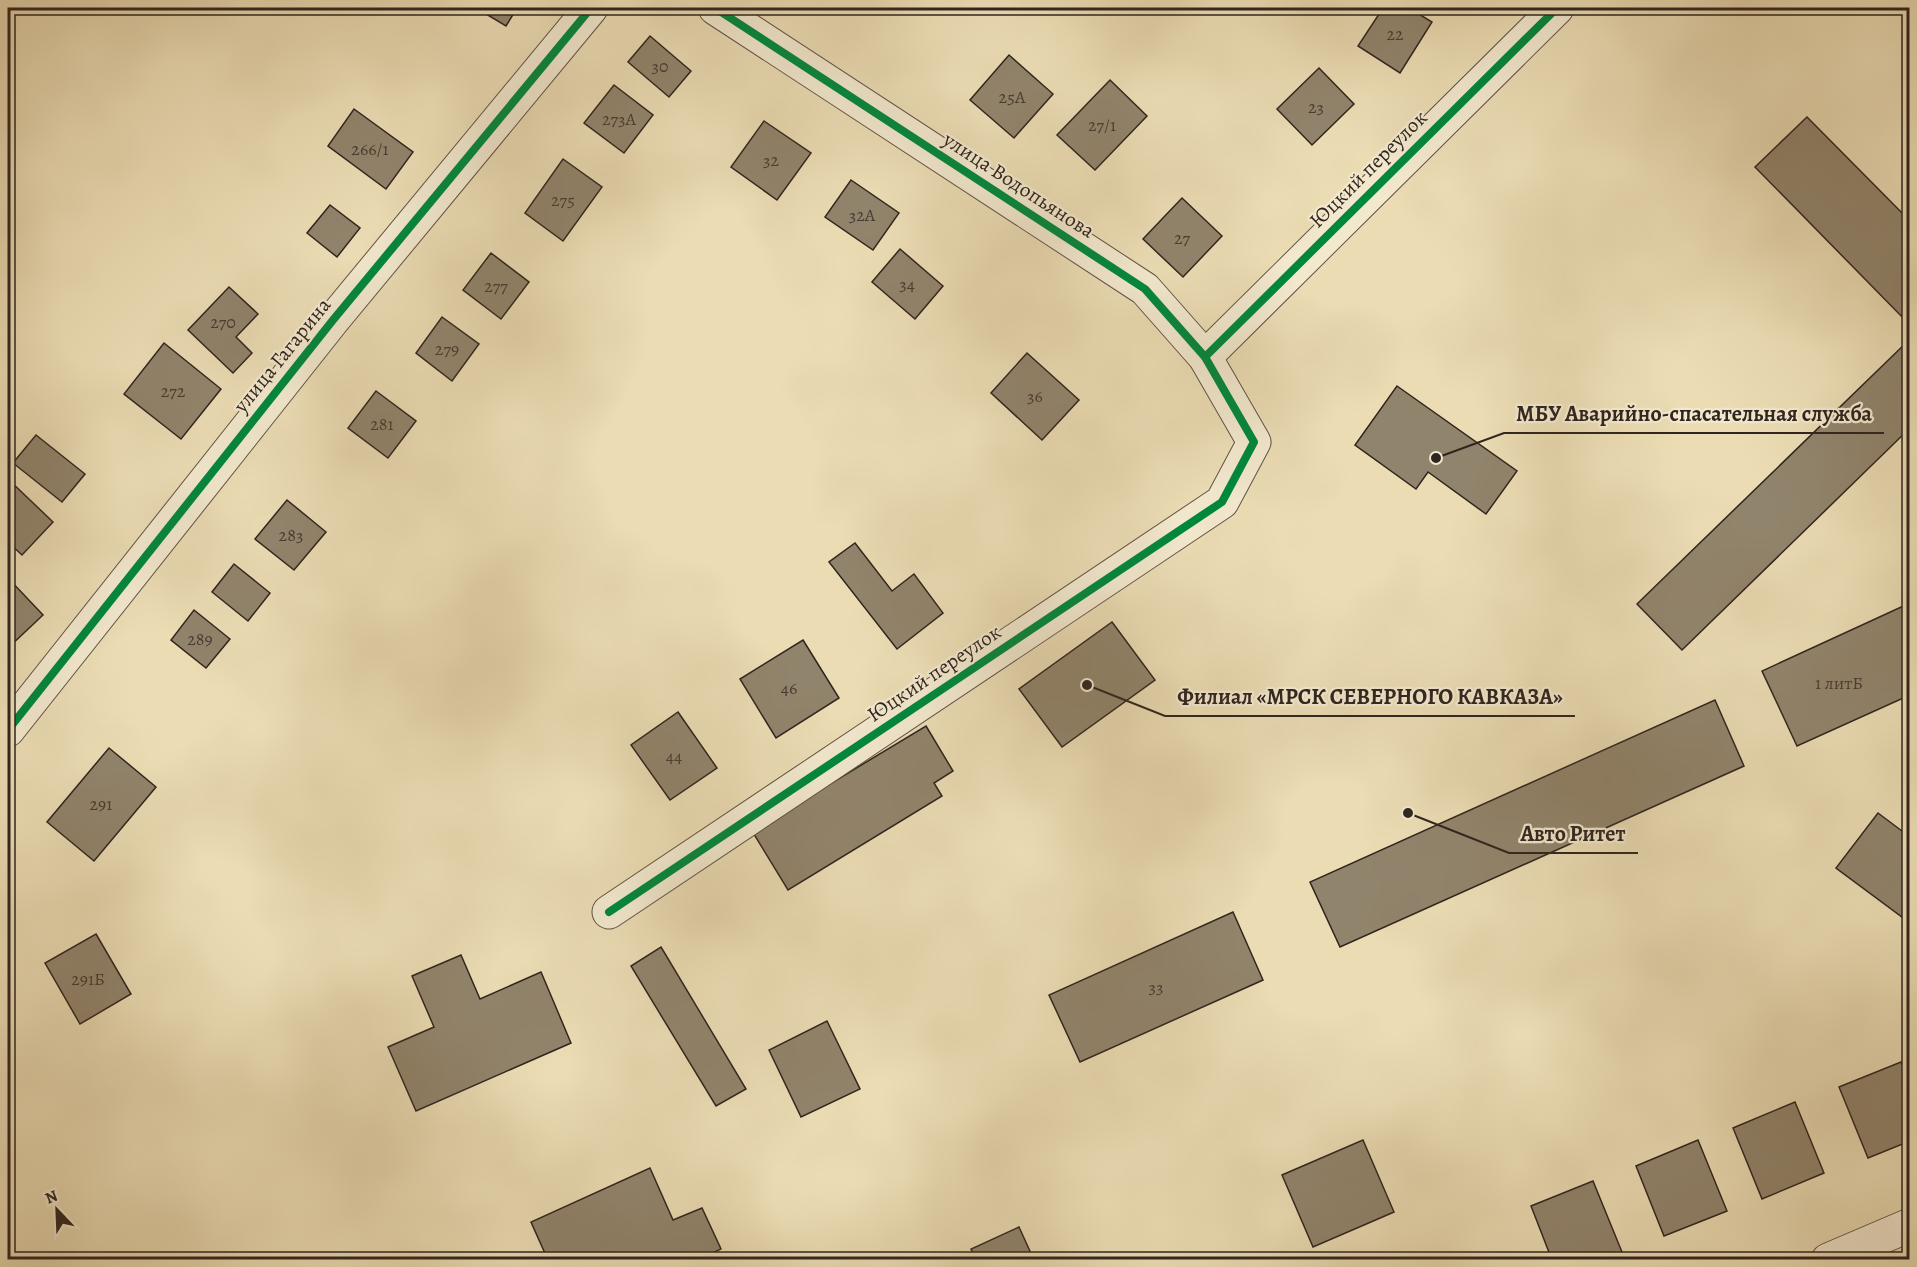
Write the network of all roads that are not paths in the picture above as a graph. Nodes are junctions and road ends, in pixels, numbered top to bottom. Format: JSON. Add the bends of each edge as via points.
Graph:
{"nodes":[{"id":1,"x":591,"y":8,"type":"edge"},
{"id":2,"x":715,"y":8,"type":"edge"},
{"id":3,"x":1557,"y":8,"type":"edge"},
{"id":4,"x":1205,"y":357,"type":"junction"},
{"id":5,"x":1254,"y":442,"type":"joint"},
{"id":6,"x":8,"y":730,"type":"edge"},
{"id":7,"x":609,"y":912,"type":"dead end"},
{"id":8,"x":1910,"y":1225,"type":"edge"},
{"id":9,"x":1828,"y":1260,"type":"edge"}],
"edges":[{"from":1,"to":6,"type":"street","name":"улица Гагарина","via":[[333,320]]},
{"from":2,"to":4,"type":"street","name":"улица Водопьянова","via":[[1145,289]]},
{"from":3,"to":4,"type":"street","name":"Юцкий переулок"},
{"from":4,"to":5,"type":"street","name":"улица Водопьянова"},
{"from":5,"to":7,"type":"street","name":"Юцкий переулок","via":[[1222,502]]},
{"from":8,"to":9,"type":"street"}]}
